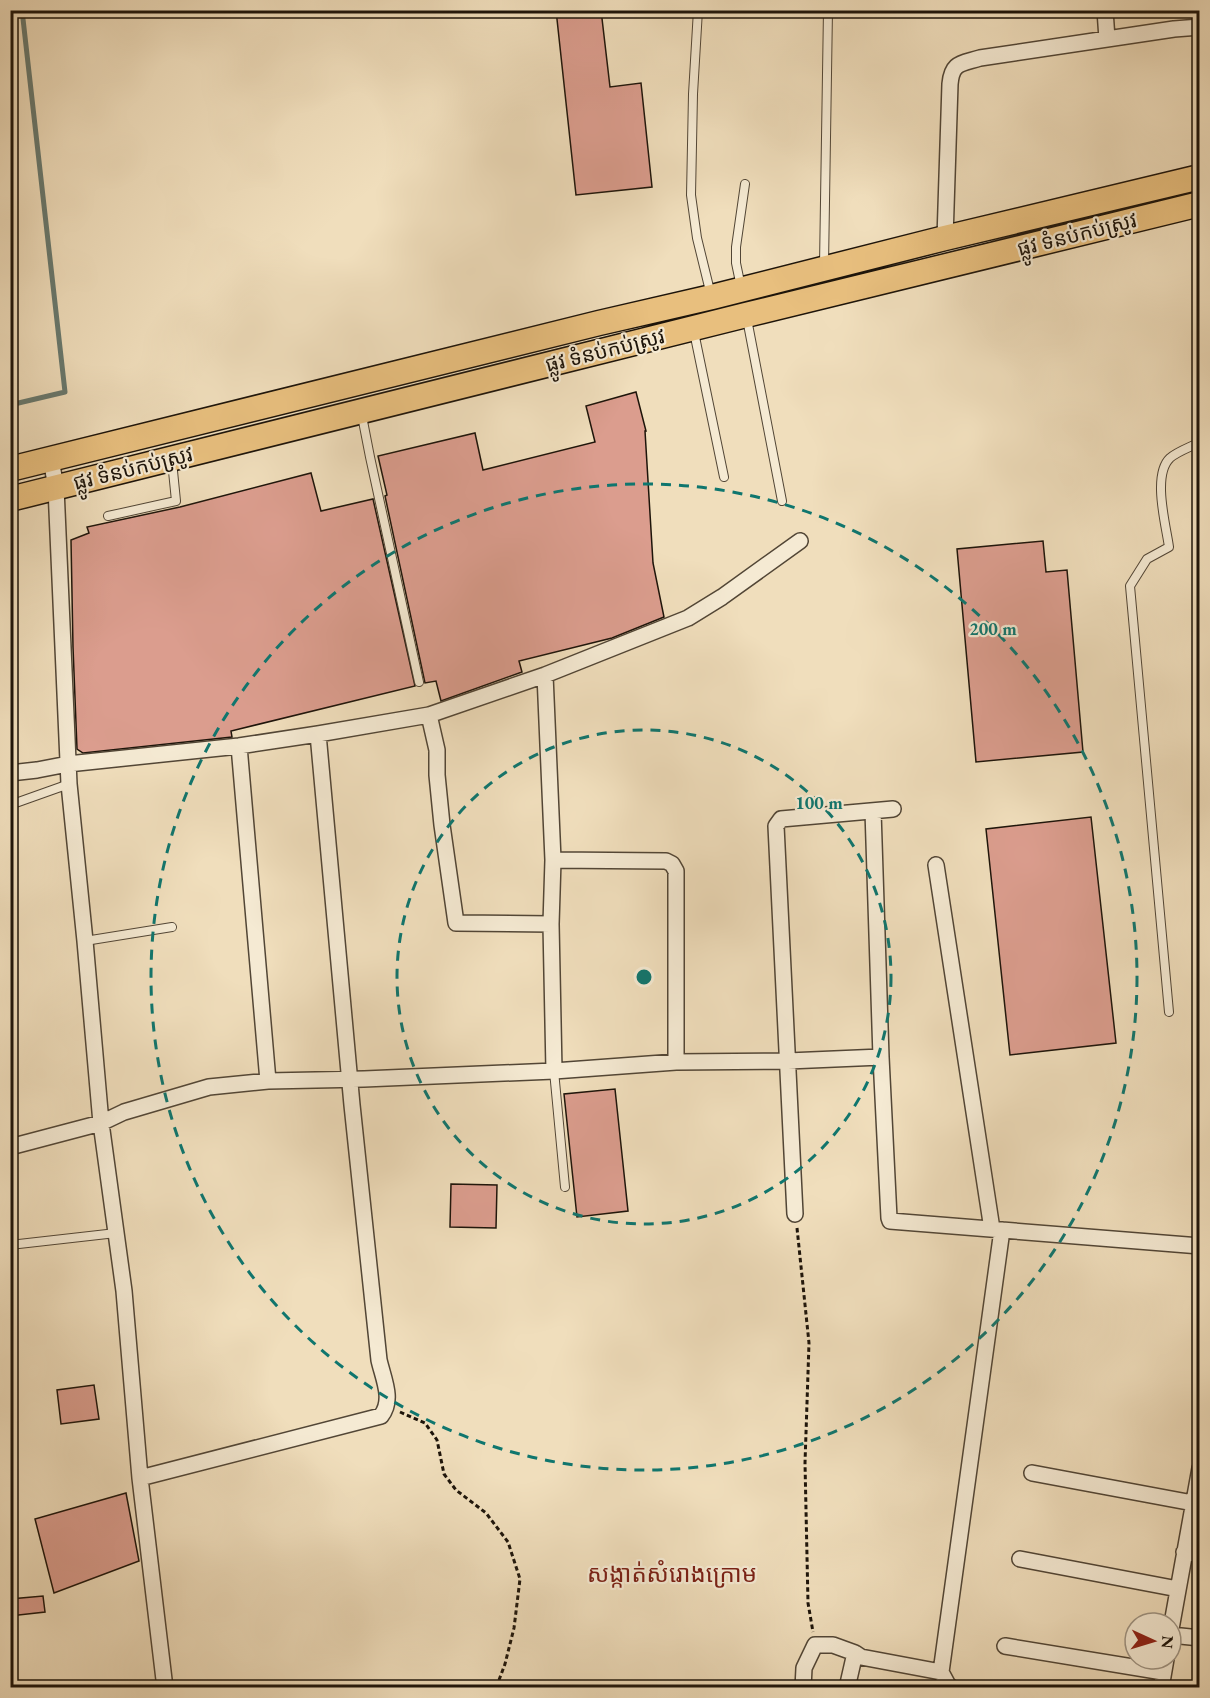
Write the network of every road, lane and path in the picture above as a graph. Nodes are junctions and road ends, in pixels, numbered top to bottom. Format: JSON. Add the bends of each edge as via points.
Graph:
{"nodes":[{"id":1,"x":698,"y":10,"type":"edge"},
{"id":2,"x":828,"y":10,"type":"edge"},
{"id":3,"x":1105,"y":10,"type":"edge"},
{"id":4,"x":1200,"y":27,"type":"edge"},
{"id":5,"x":1107,"y":39,"type":"junction"},
{"id":6,"x":1200,"y":177,"type":"edge"},
{"id":7,"x":744,"y":184,"type":"dead end"},
{"id":8,"x":1200,"y":204,"type":"edge"},
{"id":9,"x":945,"y":238,"type":"junction"},
{"id":10,"x":824,"y":269,"type":"junction"},
{"id":11,"x":741,"y":290,"type":"junction"},
{"id":12,"x":712,"y":297,"type":"junction"},
{"id":13,"x":746,"y":315,"type":"junction"},
{"id":14,"x":693,"y":328,"type":"junction"},
{"id":15,"x":362,"y":411,"type":"junction"},
{"id":16,"x":1200,"y":442,"type":"edge"},
{"id":17,"x":51,"y":459,"type":"junction"},
{"id":18,"x":172,"y":459,"type":"junction"},
{"id":19,"x":10,"y":469,"type":"edge"},
{"id":20,"x":724,"y":477,"type":"dead end"},
{"id":21,"x":56,"y":488,"type":"junction"},
{"id":22,"x":10,"y":499,"type":"edge"},
{"id":23,"x":782,"y":501,"type":"dead end"},
{"id":24,"x":108,"y":516,"type":"dead end"},
{"id":25,"x":800,"y":541,"type":"dead end"},
{"id":26,"x":545,"y":675,"type":"junction"},
{"id":27,"x":418,"y":682,"type":"dead end"},
{"id":28,"x":429,"y":715,"type":"junction"},
{"id":29,"x":318,"y":735,"type":"junction"},
{"id":30,"x":239,"y":746,"type":"junction"},
{"id":31,"x":68,"y":764,"type":"junction"},
{"id":32,"x":10,"y":773,"type":"edge"},
{"id":33,"x":69,"y":784,"type":"junction"},
{"id":34,"x":10,"y":804,"type":"edge"},
{"id":35,"x":893,"y":809,"type":"dead end"},
{"id":36,"x":873,"y":811,"type":"junction"},
{"id":37,"x":553,"y":860,"type":"junction"},
{"id":38,"x":936,"y":865,"type":"dead end"},
{"id":39,"x":551,"y":924,"type":"junction"},
{"id":40,"x":172,"y":927,"type":"dead end"},
{"id":41,"x":85,"y":941,"type":"junction"},
{"id":42,"x":1169,"y":1012,"type":"dead end"},
{"id":43,"x":881,"y":1057,"type":"junction"},
{"id":44,"x":788,"y":1061,"type":"junction"},
{"id":45,"x":675,"y":1062,"type":"junction"},
{"id":46,"x":554,"y":1071,"type":"junction"},
{"id":47,"x":350,"y":1079,"type":"junction"},
{"id":48,"x":268,"y":1081,"type":"junction"},
{"id":49,"x":101,"y":1123,"type":"junction"},
{"id":50,"x":10,"y":1148,"type":"edge"},
{"id":51,"x":565,"y":1187,"type":"dead end"},
{"id":52,"x":795,"y":1214,"type":"joint"},
{"id":53,"x":997,"y":1230,"type":"junction"},
{"id":54,"x":116,"y":1233,"type":"junction"},
{"id":55,"x":10,"y":1245,"type":"edge"},
{"id":56,"x":1200,"y":1246,"type":"edge"},
{"id":57,"x":387,"y":1410,"type":"junction"},
{"id":58,"x":1199,"y":1471,"type":"edge"},
{"id":59,"x":1032,"y":1473,"type":"dead end"},
{"id":60,"x":140,"y":1478,"type":"junction"},
{"id":61,"x":1193,"y":1503,"type":"junction"},
{"id":62,"x":1192,"y":1553,"type":"edge"},
{"id":63,"x":1020,"y":1559,"type":"dead end"},
{"id":64,"x":1178,"y":1589,"type":"junction"},
{"id":65,"x":1174,"y":1611,"type":"edge"},
{"id":66,"x":1183,"y":1636,"type":"edge"},
{"id":67,"x":1200,"y":1638,"type":"edge"},
{"id":68,"x":815,"y":1645,"type":"junction"},
{"id":69,"x":1005,"y":1646,"type":"dead end"},
{"id":70,"x":855,"y":1653,"type":"junction"},
{"id":71,"x":1123,"y":1660,"type":"edge"},
{"id":72,"x":1163,"y":1671,"type":"edge"},
{"id":73,"x":941,"y":1672,"type":"junction"},
{"id":74,"x":165,"y":1688,"type":"edge"},
{"id":75,"x":496,"y":1688,"type":"edge"},
{"id":76,"x":803,"y":1688,"type":"edge"},
{"id":77,"x":847,"y":1688,"type":"edge"},
{"id":78,"x":952,"y":1688,"type":"edge"},
{"id":79,"x":1161,"y":1688,"type":"edge"}],
"edges":[{"from":1,"to":12,"type":"lane","via":[[691,195]]},
{"from":2,"to":10,"type":"lane"},
{"from":3,"to":5,"type":"street"},
{"from":4,"to":5,"type":"street"},
{"from":5,"to":9,"type":"street","via":[[980,58],[957,65],[951,72]]},
{"from":6,"to":9,"type":"main road","name":"ផ្លូវ ទំនប់កប់ស្រូវ"},
{"from":7,"to":11,"type":"lane","via":[[735,247]]},
{"from":8,"to":13,"type":"main road","name":"ផ្លូវ ទំនប់កប់ស្រូវ"},
{"from":9,"to":10,"type":"main road","name":"ផ្លូវ ទំនប់កប់ស្រូវ"},
{"from":10,"to":11,"type":"main road","name":"ផ្លូវ ទំនប់កប់ស្រូវ"},
{"from":11,"to":12,"type":"main road","name":"ផ្លូវ ទំនប់កប់ស្រូវ"},
{"from":12,"to":17,"type":"main road","name":"ផ្លូវ ទំនប់កប់ស្រូវ"},
{"from":13,"to":14,"type":"main road","name":"ផ្លូវ ទំនប់កប់ស្រូវ"},
{"from":13,"to":23,"type":"lane"},
{"from":14,"to":15,"type":"main road","name":"ផ្លូវ ទំនប់កប់ស្រូវ"},
{"from":14,"to":20,"type":"lane"},
{"from":15,"to":18,"type":"main road","name":"ផ្លូវ ទំនប់កប់ស្រូវ"},
{"from":15,"to":27,"type":"lane"},
{"from":16,"to":42,"type":"lane","via":[[1170,458],[1163,468],[1161,486],[1169,546],[1147,559],[1130,586]]},
{"from":17,"to":19,"type":"main road","name":"ផ្លូវ ទំនប់កប់ស្រូវ"},
{"from":17,"to":21,"type":"street"},
{"from":18,"to":21,"type":"main road","name":"ផ្លូវ ទំនប់កប់ស្រូវ"},
{"from":18,"to":24,"type":"lane","via":[[176,501]]},
{"from":21,"to":22,"type":"main road","name":"ផ្លូវ ទំនប់កប់ស្រូវ"},
{"from":21,"to":31,"type":"street"},
{"from":25,"to":26,"type":"street","via":[[688,618]]},
{"from":26,"to":28,"type":"street"},
{"from":26,"to":37,"type":"street"},
{"from":28,"to":29,"type":"street"},
{"from":28,"to":39,"type":"street","via":[[437,750],[442,825],[456,923]]},
{"from":29,"to":30,"type":"street"},
{"from":29,"to":47,"type":"street"},
{"from":30,"to":31,"type":"street"},
{"from":30,"to":48,"type":"street"},
{"from":31,"to":32,"type":"street"},
{"from":31,"to":33,"type":"street"},
{"from":33,"to":34,"type":"lane"},
{"from":33,"to":41,"type":"street"},
{"from":35,"to":36,"type":"street"},
{"from":36,"to":43,"type":"street"},
{"from":36,"to":44,"type":"street","via":[[781,819],[776,826]]},
{"from":37,"to":39,"type":"street"},
{"from":37,"to":45,"type":"street","via":[[672,864],[676,871]]},
{"from":38,"to":53,"type":"street"},
{"from":39,"to":46,"type":"street"},
{"from":40,"to":41,"type":"lane"},
{"from":41,"to":49,"type":"street"},
{"from":43,"to":44,"type":"street"},
{"from":43,"to":53,"type":"street","via":[[890,1221]]},
{"from":44,"to":45,"type":"street"},
{"from":44,"to":52,"type":"street"},
{"from":45,"to":46,"type":"street"},
{"from":46,"to":47,"type":"street"},
{"from":46,"to":51,"type":"lane"},
{"from":47,"to":48,"type":"street"},
{"from":47,"to":57,"type":"street","via":[[379,1360],[389,1400]]},
{"from":48,"to":49,"type":"street","via":[[209,1087],[124,1112]]},
{"from":49,"to":50,"type":"street"},
{"from":49,"to":54,"type":"street"},
{"from":52,"to":68,"type":"path","via":[[809,1343],[808,1602]]},
{"from":53,"to":56,"type":"street"},
{"from":53,"to":73,"type":"street"},
{"from":54,"to":55,"type":"lane"},
{"from":54,"to":60,"type":"street"},
{"from":57,"to":60,"type":"street","via":[[381,1416]]},
{"from":57,"to":75,"type":"path","via":[[425,1423],[437,1440],[444,1474],[456,1490],[486,1513],[508,1542],[520,1579],[514,1628]]},
{"from":58,"to":61,"type":"street"},
{"from":59,"to":61,"type":"street"},
{"from":60,"to":74,"type":"street"},
{"from":61,"to":62,"type":"street"},
{"from":62,"to":64,"type":"street"},
{"from":63,"to":64,"type":"street"},
{"from":64,"to":65,"type":"street"},
{"from":66,"to":67,"type":"street"},
{"from":68,"to":70,"type":"street"},
{"from":68,"to":76,"type":"street","via":[[804,1668]]},
{"from":69,"to":71,"type":"street"},
{"from":70,"to":73,"type":"street"},
{"from":70,"to":77,"type":"street"},
{"from":72,"to":79,"type":"street"},
{"from":73,"to":78,"type":"street"}]}
